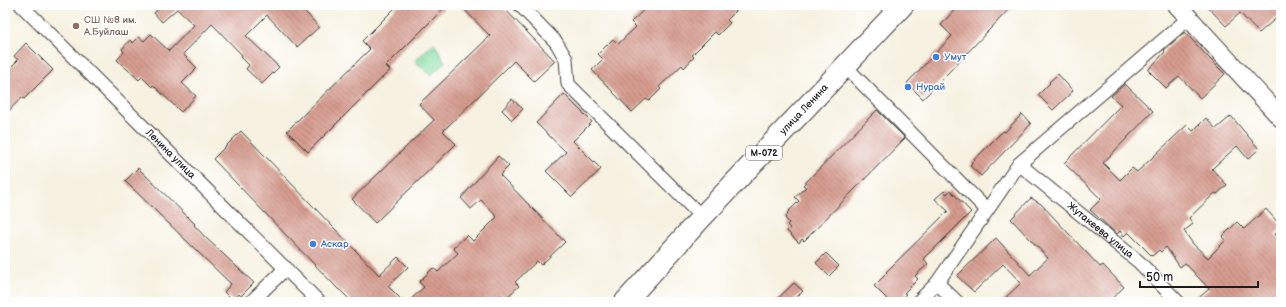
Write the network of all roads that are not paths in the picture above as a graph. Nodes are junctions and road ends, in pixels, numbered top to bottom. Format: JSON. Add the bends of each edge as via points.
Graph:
{"nodes":[{"id":1,"x":21,"y":5,"type":"edge"},
{"id":2,"x":520,"y":5,"type":"edge"},
{"id":3,"x":903,"y":5,"type":"edge"},
{"id":4,"x":1177,"y":5,"type":"edge"},
{"id":5,"x":1189,"y":18,"type":"junction"},
{"id":6,"x":846,"y":66,"type":"junction"},
{"id":7,"x":1281,"y":118,"type":"edge"},
{"id":8,"x":1019,"y":164,"type":"junction"},
{"id":9,"x":987,"y":210,"type":"junction"},
{"id":10,"x":702,"y":217,"type":"junction"},
{"id":11,"x":286,"y":268,"type":"junction"},
{"id":12,"x":937,"y":283,"type":"junction"},
{"id":13,"x":251,"y":302,"type":"edge"},
{"id":14,"x":319,"y":302,"type":"edge"},
{"id":15,"x":625,"y":302,"type":"edge"},
{"id":16,"x":918,"y":302,"type":"edge"},
{"id":17,"x":957,"y":302,"type":"edge"},
{"id":18,"x":1178,"y":302,"type":"edge"}],
"edges":[{"from":1,"to":11,"type":"street","name":"Ленина улица"},
{"from":2,"to":10,"type":"street","via":[[556,42],[566,59],[568,84]]},
{"from":3,"to":6,"type":"main road","name":"улица Ленина","number":"М-072"},
{"from":4,"to":5,"type":"street"},
{"from":5,"to":7,"type":"street"},
{"from":5,"to":8,"type":"street"},
{"from":6,"to":9,"type":"street"},
{"from":6,"to":10,"type":"main road","name":"улица Ленина","number":"М-072"},
{"from":8,"to":9,"type":"street"},
{"from":8,"to":18,"type":"street","name":"Жутакеева улица","via":[[1138,262]]},
{"from":9,"to":12,"type":"street"},
{"from":10,"to":15,"type":"main road","name":"улица Ленина","number":"М-072"},
{"from":11,"to":13,"type":"street"},
{"from":11,"to":14,"type":"street","name":"Ленина улица"},
{"from":12,"to":16,"type":"street"},
{"from":12,"to":17,"type":"street"}]}
